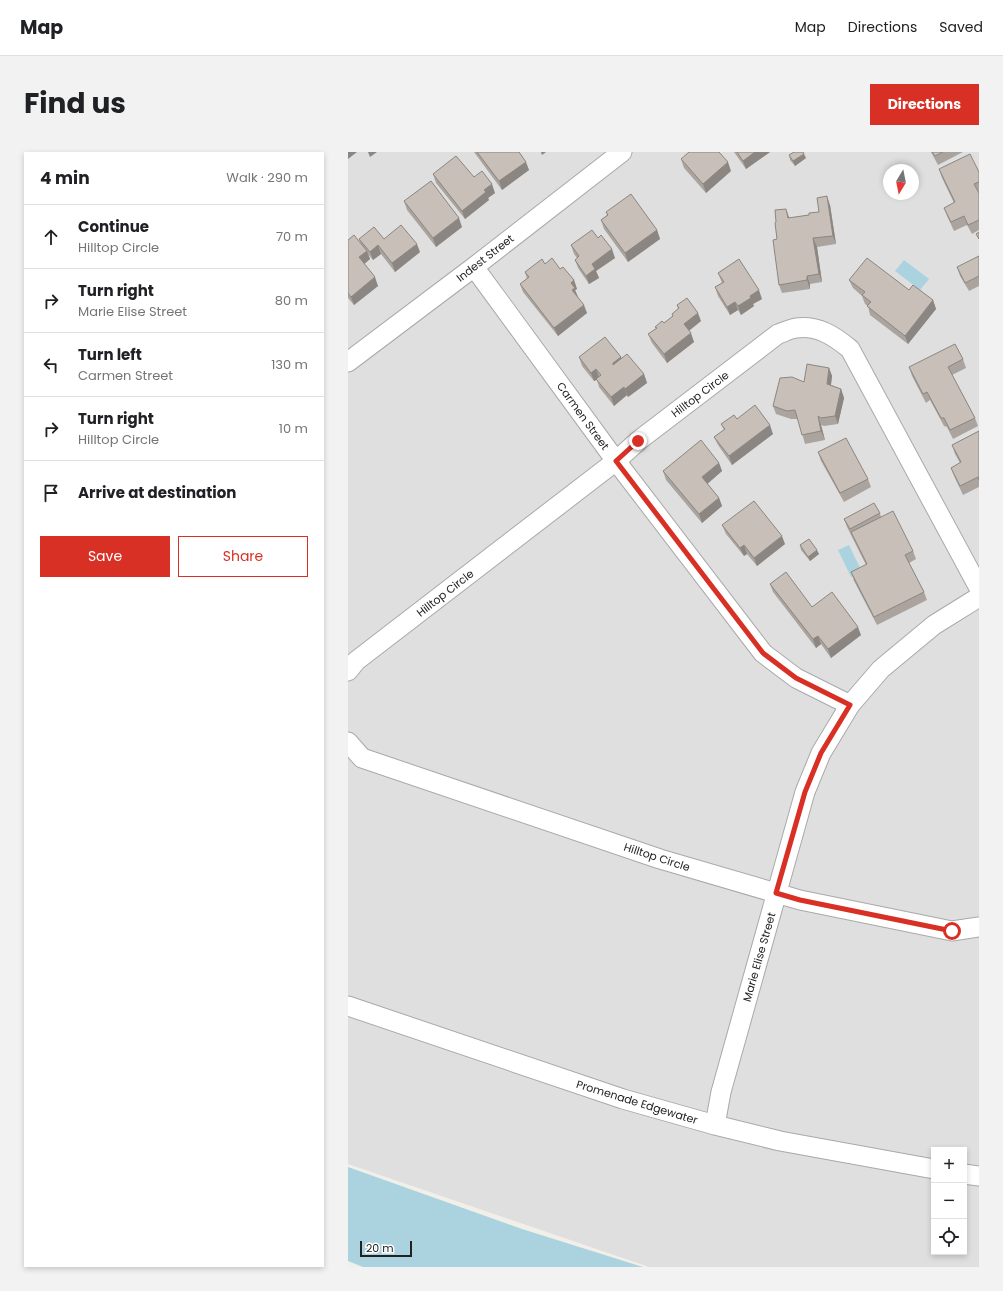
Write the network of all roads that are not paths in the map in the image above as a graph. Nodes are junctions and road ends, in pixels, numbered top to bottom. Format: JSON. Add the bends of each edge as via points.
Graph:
{"nodes":[{"id":1,"x":622,"y":152,"type":"edge"},
{"id":2,"x":474,"y":268,"type":"junction"},
{"id":3,"x":348,"y":362,"type":"edge"},
{"id":4,"x":616,"y":461,"type":"junction"},
{"id":5,"x":979,"y":588,"type":"edge"},
{"id":6,"x":979,"y":598,"type":"edge"},
{"id":7,"x":348,"y":671,"type":"edge"},
{"id":8,"x":850,"y":705,"type":"junction"},
{"id":9,"x":348,"y":742,"type":"edge"},
{"id":10,"x":776,"y":893,"type":"junction"},
{"id":11,"x":979,"y":927,"type":"edge"},
{"id":12,"x":348,"y":1006,"type":"edge"},
{"id":13,"x":715,"y":1125,"type":"junction"},
{"id":14,"x":931,"y":1168,"type":"edge"},
{"id":15,"x":967,"y":1174,"type":"edge"},
{"id":16,"x":979,"y":1176,"type":"edge"}],
"edges":[{"from":1,"to":2,"type":"street","name":"Indest Street"},
{"from":2,"to":3,"type":"street","name":"Indest Street"},
{"from":2,"to":4,"type":"street","name":"Carmen Street"},
{"from":4,"to":5,"type":"street","name":"Hilltop Circle","via":[[638,441],[778,334],[797,328],[816,329],[834,336],[850,349]]},
{"from":4,"to":7,"type":"street","name":"Hilltop Circle","via":[[356,661]]},
{"from":4,"to":8,"type":"street","name":"Carmen Street","via":[[763,653],[796,678]]},
{"from":6,"to":8,"type":"street","name":"Marie Elise Street","via":[[934,625],[893,659]]},
{"from":8,"to":10,"type":"street","name":"Marie Elise Street","via":[[821,753],[805,792]]},
{"from":9,"to":10,"type":"street","name":"Hilltop Circle","via":[[362,758],[660,859]]},
{"from":10,"to":11,"type":"street","name":"Hilltop Circle","via":[[952,931]]},
{"from":10,"to":13,"type":"street","name":"Marie Elise Street","via":[[721,1092]]},
{"from":12,"to":13,"type":"street","name":"Promenade Edgewater","via":[[623,1099]]},
{"from":13,"to":14,"type":"street","name":"Promenade Edgewater","via":[[780,1141]]},
{"from":15,"to":16,"type":"street"}]}
